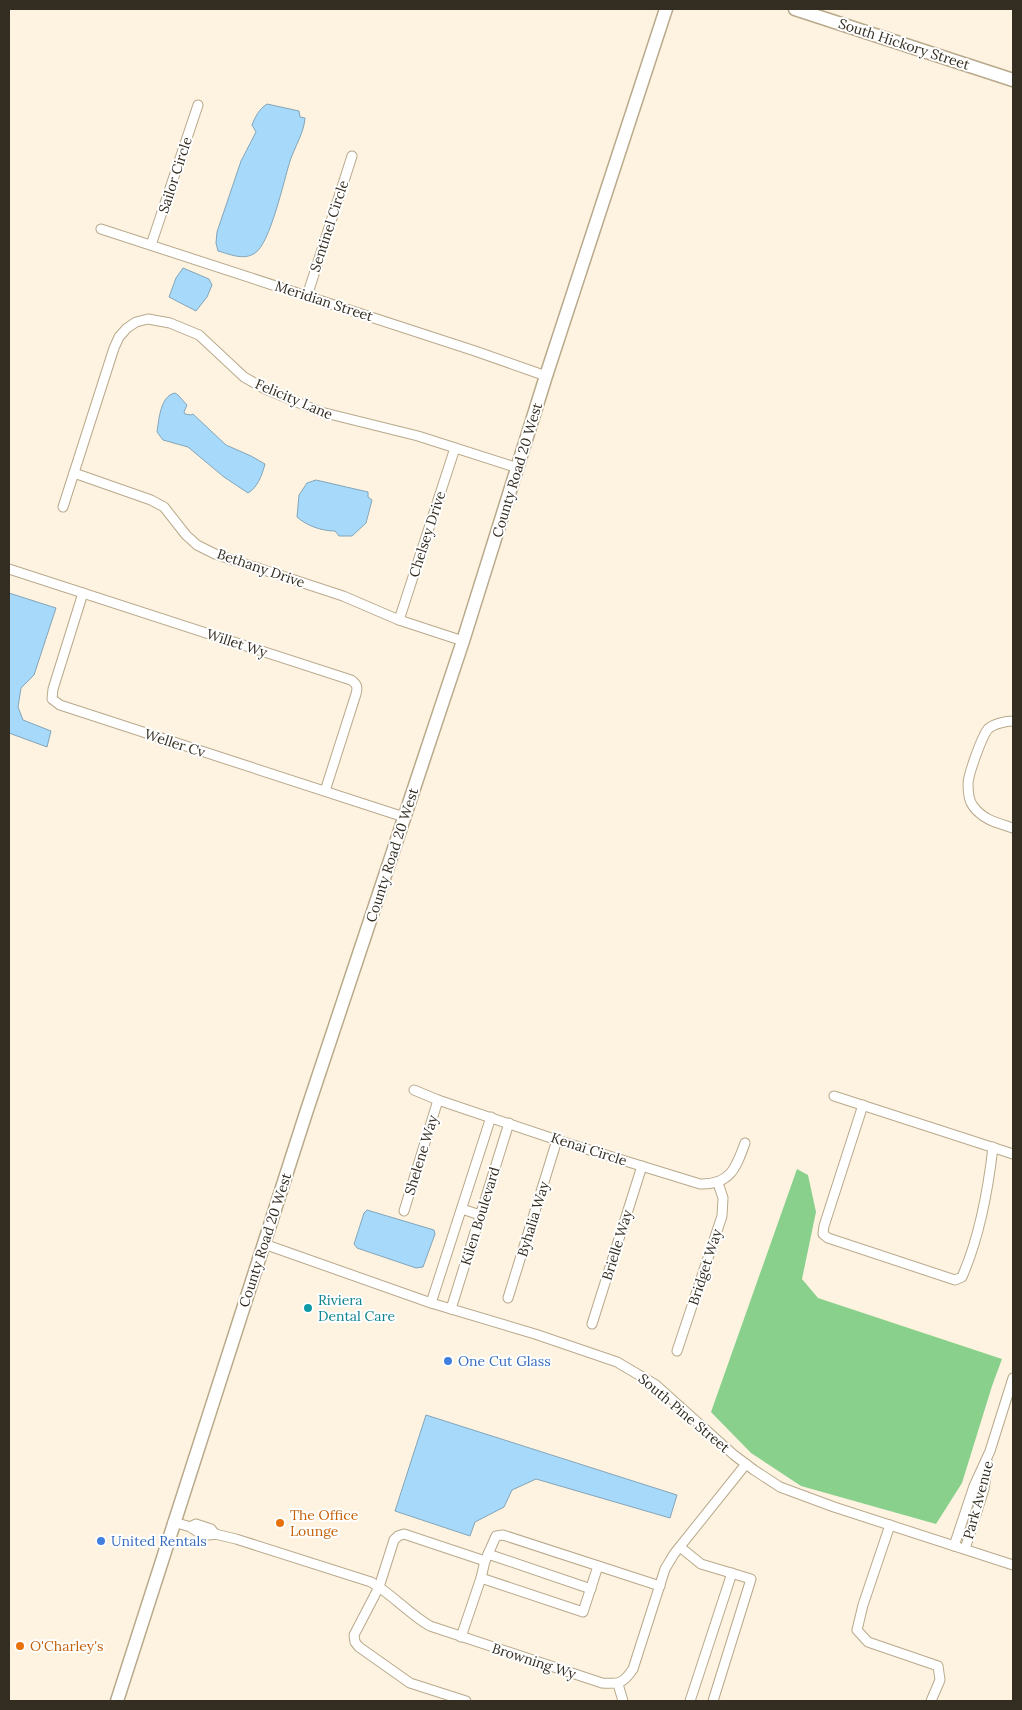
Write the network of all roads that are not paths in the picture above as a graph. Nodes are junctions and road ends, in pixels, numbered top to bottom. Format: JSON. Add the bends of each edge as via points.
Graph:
{"nodes":[{"id":1,"x":666,"y":9,"type":"edge"},
{"id":2,"x":795,"y":9,"type":"edge"},
{"id":3,"x":1013,"y":80,"type":"edge"},
{"id":4,"x":198,"y":105,"type":"dead end"},
{"id":5,"x":352,"y":156,"type":"dead end"},
{"id":6,"x":101,"y":229,"type":"dead end"},
{"id":7,"x":151,"y":245,"type":"junction"},
{"id":8,"x":307,"y":296,"type":"junction"},
{"id":9,"x":546,"y":376,"type":"junction"},
{"id":10,"x":455,"y":448,"type":"junction"},
{"id":11,"x":518,"y":468,"type":"junction"},
{"id":12,"x":74,"y":473,"type":"junction"},
{"id":13,"x":63,"y":507,"type":"dead end"},
{"id":14,"x":9,"y":569,"type":"edge"},
{"id":15,"x":83,"y":593,"type":"junction"},
{"id":16,"x":399,"y":620,"type":"junction"},
{"id":17,"x":463,"y":641,"type":"junction"},
{"id":18,"x":1013,"y":721,"type":"edge"},
{"id":19,"x":324,"y":791,"type":"junction"},
{"id":20,"x":404,"y":817,"type":"junction"},
{"id":21,"x":1013,"y":828,"type":"edge"},
{"id":22,"x":414,"y":1090,"type":"dead end"},
{"id":23,"x":834,"y":1096,"type":"dead end"},
{"id":24,"x":438,"y":1100,"type":"junction"},
{"id":25,"x":863,"y":1105,"type":"junction"},
{"id":26,"x":491,"y":1118,"type":"junction"},
{"id":27,"x":509,"y":1123,"type":"junction"},
{"id":28,"x":558,"y":1140,"type":"junction"},
{"id":29,"x":745,"y":1143,"type":"dead end"},
{"id":30,"x":993,"y":1147,"type":"junction"},
{"id":31,"x":1013,"y":1154,"type":"edge"},
{"id":32,"x":642,"y":1166,"type":"junction"},
{"id":33,"x":718,"y":1183,"type":"junction"},
{"id":34,"x":462,"y":1208,"type":"junction"},
{"id":35,"x":404,"y":1210,"type":"dead end"},
{"id":36,"x":480,"y":1215,"type":"junction"},
{"id":37,"x":264,"y":1244,"type":"junction"},
{"id":38,"x":508,"y":1298,"type":"dead end"},
{"id":39,"x":431,"y":1303,"type":"junction"},
{"id":40,"x":451,"y":1309,"type":"junction"},
{"id":41,"x":592,"y":1324,"type":"dead end"},
{"id":42,"x":677,"y":1351,"type":"dead end"},
{"id":43,"x":1013,"y":1378,"type":"edge"},
{"id":44,"x":990,"y":1451,"type":"junction"},
{"id":45,"x":746,"y":1464,"type":"junction"},
{"id":46,"x":173,"y":1522,"type":"junction"},
{"id":47,"x":890,"y":1525,"type":"junction"},
{"id":48,"x":954,"y":1546,"type":"junction"},
{"id":49,"x":680,"y":1547,"type":"junction"},
{"id":50,"x":965,"y":1549,"type":"junction"},
{"id":51,"x":486,"y":1558,"type":"junction"},
{"id":52,"x":1013,"y":1565,"type":"edge"},
{"id":53,"x":598,"y":1566,"type":"junction"},
{"id":54,"x":732,"y":1573,"type":"junction"},
{"id":55,"x":481,"y":1578,"type":"junction"},
{"id":56,"x":379,"y":1586,"type":"junction"},
{"id":57,"x":660,"y":1586,"type":"junction"},
{"id":58,"x":591,"y":1589,"type":"junction"},
{"id":59,"x":461,"y":1637,"type":"junction"},
{"id":60,"x":618,"y":1684,"type":"junction"},
{"id":61,"x":116,"y":1701,"type":"edge"},
{"id":62,"x":466,"y":1701,"type":"edge"},
{"id":63,"x":622,"y":1701,"type":"edge"},
{"id":64,"x":690,"y":1701,"type":"edge"},
{"id":65,"x":713,"y":1701,"type":"edge"},
{"id":66,"x":931,"y":1701,"type":"edge"}],
"edges":[{"from":1,"to":9,"type":"street","name":"County Road 20 West"},
{"from":2,"to":3,"type":"street","name":"South Hickory Street"},
{"from":4,"to":7,"type":"street","name":"Sailor Circle"},
{"from":5,"to":8,"type":"street","name":"Sentinel Circle"},
{"from":6,"to":7,"type":"street","name":"Meridian Street"},
{"from":7,"to":8,"type":"street","name":"Meridian Street"},
{"from":8,"to":9,"type":"street","name":"Meridian Street"},
{"from":9,"to":11,"type":"street","name":"County Road 20 West"},
{"from":10,"to":11,"type":"street","name":"Felicity Lane"},
{"from":10,"to":12,"type":"street","name":"Felicity Lane","via":[[321,412],[265,390],[244,377],[199,335],[170,323],[148,319],[127,328],[114,348]]},
{"from":10,"to":16,"type":"street","name":"Chelsey Drive"},
{"from":11,"to":17,"type":"street","name":"County Road 20 West"},
{"from":12,"to":13,"type":"street","name":"Felicity Lane"},
{"from":12,"to":16,"type":"street","name":"Bethany Drive","via":[[164,507],[197,545],[216,554],[343,596]]},
{"from":14,"to":15,"type":"street","name":"Willet Wy"},
{"from":15,"to":19,"type":"street","name":"Weller Cv","via":[[53,689],[52,699],[55,702]]},
{"from":15,"to":19,"type":"street","name":"Willet Wy","via":[[356,683],[358,688]]},
{"from":16,"to":17,"type":"street","name":"Bethany Drive"},
{"from":17,"to":20,"type":"street","name":"County Road 20 West"},
{"from":18,"to":21,"type":"street","via":[[996,721],[988,729],[968,782],[968,807],[990,821]]},
{"from":19,"to":20,"type":"street","name":"Weller Cv"},
{"from":20,"to":37,"type":"street","name":"County Road 20 West"},
{"from":22,"to":24,"type":"street","name":"Kenai Circle"},
{"from":23,"to":25,"type":"street"},
{"from":24,"to":26,"type":"street","name":"Kenai Circle"},
{"from":24,"to":35,"type":"street","name":"Shelene Way"},
{"from":25,"to":30,"type":"street"},
{"from":25,"to":30,"type":"street","via":[[823,1234],[955,1280],[962,1277],[973,1245],[989,1184]]},
{"from":26,"to":27,"type":"street","name":"Kenai Circle"},
{"from":26,"to":34,"type":"street","name":"Kilen Boulevard"},
{"from":27,"to":28,"type":"street","name":"Kenai Circle"},
{"from":27,"to":36,"type":"street","name":"Kilen Boulevard"},
{"from":28,"to":32,"type":"street","name":"Kenai Circle"},
{"from":28,"to":38,"type":"street","name":"Byhalia Way"},
{"from":29,"to":33,"type":"street","via":[[736,1167]]},
{"from":30,"to":31,"type":"street"},
{"from":32,"to":33,"type":"street","name":"Kenai Circle","via":[[700,1184]]},
{"from":32,"to":41,"type":"street","name":"Brielle Way"},
{"from":33,"to":42,"type":"street","name":"Bridget Way","via":[[723,1198],[722,1216]]},
{"from":34,"to":36,"type":"street"},
{"from":34,"to":39,"type":"street","name":"Kilen Boulevard"},
{"from":36,"to":40,"type":"street","name":"Kilen Boulevard"},
{"from":37,"to":39,"type":"street","name":"South Pine Street"},
{"from":37,"to":46,"type":"street","name":"County Road 20 West"},
{"from":39,"to":40,"type":"street","name":"South Pine Street"},
{"from":40,"to":45,"type":"street","name":"South Pine Street","via":[[617,1362],[656,1385]]},
{"from":43,"to":44,"type":"street","name":"Park Avenue"},
{"from":44,"to":48,"type":"street","name":"Park Avenue","via":[[974,1486]]},
{"from":44,"to":50,"type":"street","name":"Park Avenue","via":[[984,1489]]},
{"from":45,"to":47,"type":"street","name":"South Pine Street","via":[[788,1490]]},
{"from":45,"to":49,"type":"street"},
{"from":46,"to":56,"type":"street","name":"Browning Wy","via":[[208,1536],[215,1534],[236,1539]]},
{"from":46,"to":61,"type":"street","name":"County Road 20 West"},
{"from":47,"to":48,"type":"street","name":"South Pine Street"},
{"from":47,"to":66,"type":"street","via":[[857,1630],[868,1642],[938,1666],[940,1680]]},
{"from":48,"to":50,"type":"street","name":"South Pine Street"},
{"from":49,"to":54,"type":"street","via":[[701,1564]]},
{"from":49,"to":57,"type":"street","via":[[665,1569]]},
{"from":50,"to":52,"type":"street","name":"South Pine Street"},
{"from":51,"to":53,"type":"street","via":[[496,1536],[503,1535]]},
{"from":51,"to":55,"type":"street"},
{"from":51,"to":56,"type":"street","via":[[404,1534],[394,1540]]},
{"from":51,"to":58,"type":"street"},
{"from":53,"to":57,"type":"street"},
{"from":53,"to":58,"type":"street"},
{"from":54,"to":64,"type":"street"},
{"from":54,"to":65,"type":"street","via":[[751,1579]]},
{"from":55,"to":58,"type":"street","via":[[583,1612]]},
{"from":55,"to":59,"type":"street"},
{"from":56,"to":59,"type":"street","name":"Browning Wy","via":[[418,1619]]},
{"from":56,"to":62,"type":"street","via":[[354,1635],[355,1642],[410,1683]]},
{"from":57,"to":60,"type":"street","via":[[633,1669]]},
{"from":59,"to":60,"type":"street","name":"Browning Wy","via":[[602,1683]]},
{"from":60,"to":63,"type":"street"}]}
